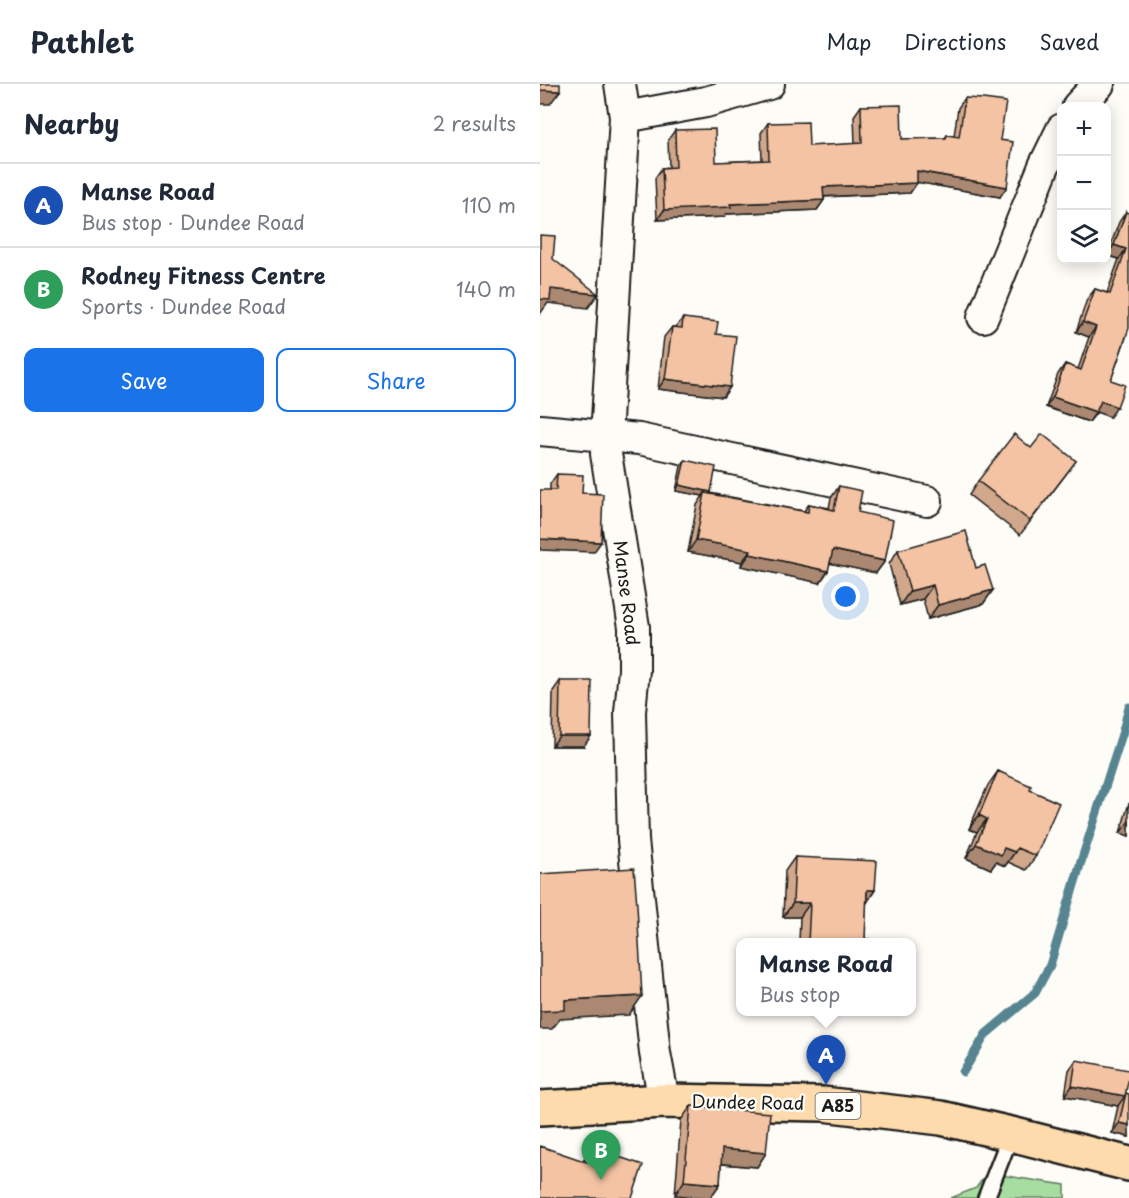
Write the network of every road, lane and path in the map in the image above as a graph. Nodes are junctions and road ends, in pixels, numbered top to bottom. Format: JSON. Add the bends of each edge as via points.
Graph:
{"nodes":[{"id":1,"x":620,"y":84,"type":"edge"},
{"id":2,"x":769,"y":84,"type":"edge"},
{"id":3,"x":1099,"y":84,"type":"edge"},
{"id":4,"x":1082,"y":102,"type":"edge"},
{"id":5,"x":625,"y":117,"type":"junction"},
{"id":6,"x":1057,"y":139,"type":"edge"},
{"id":7,"x":983,"y":317,"type":"dead end"},
{"id":8,"x":540,"y":430,"type":"edge"},
{"id":9,"x":606,"y":437,"type":"junction"},
{"id":10,"x":927,"y":501,"type":"dead end"},
{"id":11,"x":664,"y":1101,"type":"junction"},
{"id":12,"x":540,"y":1108,"type":"edge"},
{"id":13,"x":1011,"y":1134,"type":"junction"},
{"id":14,"x":1129,"y":1164,"type":"edge"},
{"id":15,"x":986,"y":1198,"type":"edge"}],
"edges":[{"from":1,"to":5,"type":"street","name":"Manse Road"},
{"from":2,"to":5,"type":"street","via":[[706,102]]},
{"from":3,"to":4,"type":"street"},
{"from":5,"to":9,"type":"street","name":"Manse Road"},
{"from":6,"to":7,"type":"street"},
{"from":8,"to":9,"type":"street"},
{"from":9,"to":10,"type":"street","via":[[651,442]]},
{"from":9,"to":11,"type":"street","name":"Manse Road","via":[[634,627],[630,712],[633,840],[655,1053]]},
{"from":11,"to":12,"type":"main road","name":"Dundee Road","number":"A85"},
{"from":11,"to":13,"type":"main road","name":"Dundee Road","number":"A85","via":[[823,1104],[941,1118]]},
{"from":13,"to":14,"type":"main road","name":"Dundee Road","number":"A85"},
{"from":13,"to":15,"type":"lane"}]}
